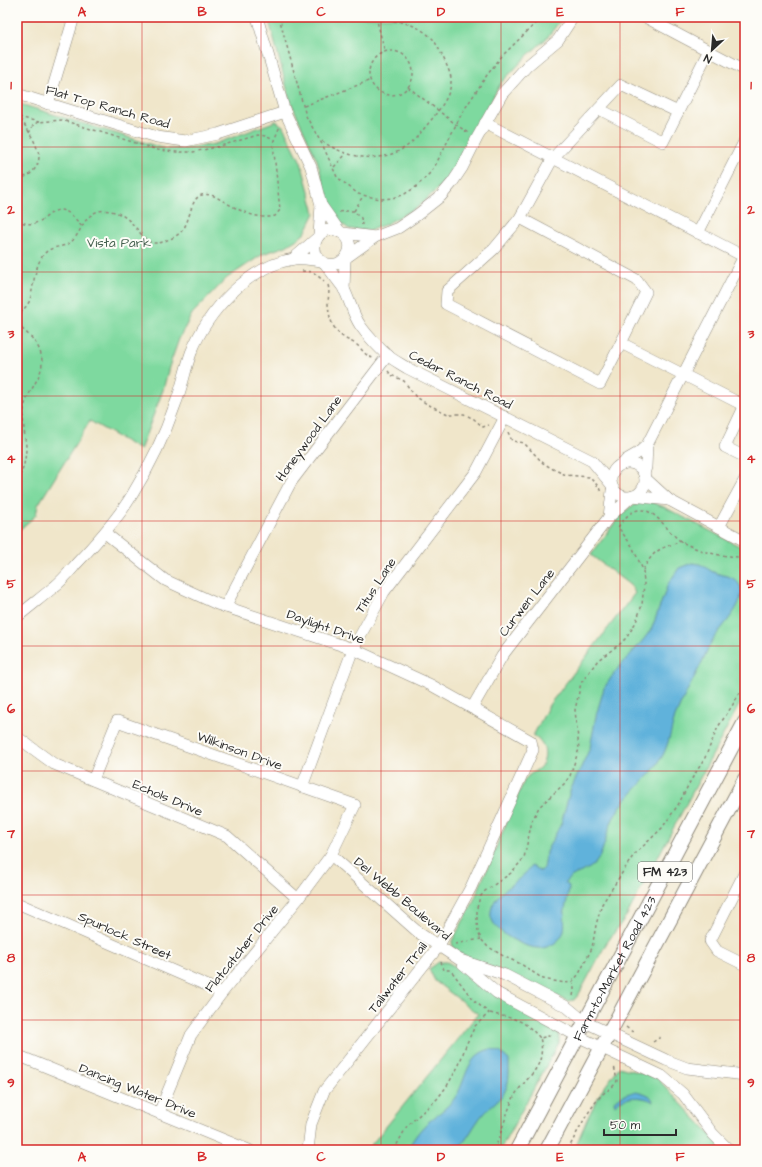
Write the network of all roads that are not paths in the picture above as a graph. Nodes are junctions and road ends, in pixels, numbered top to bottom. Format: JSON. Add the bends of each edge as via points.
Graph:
{"nodes":[{"id":1,"x":74,"y":17,"type":"edge"},
{"id":2,"x":257,"y":17,"type":"edge"},
{"id":3,"x":573,"y":17,"type":"edge"},
{"id":4,"x":646,"y":17,"type":"edge"},
{"id":5,"x":709,"y":50,"type":"junction"},
{"id":6,"x":745,"y":70,"type":"edge"},
{"id":7,"x":17,"y":94,"type":"edge"},
{"id":8,"x":48,"y":104,"type":"junction"},
{"id":9,"x":599,"y":109,"type":"junction"},
{"id":10,"x":678,"y":112,"type":"junction"},
{"id":11,"x":283,"y":117,"type":"junction"},
{"id":12,"x":485,"y":123,"type":"junction"},
{"id":13,"x":745,"y":140,"type":"edge"},
{"id":14,"x":553,"y":158,"type":"junction"},
{"id":15,"x":321,"y":205,"type":"junction"},
{"id":16,"x":520,"y":218,"type":"junction"},
{"id":17,"x":341,"y":232,"type":"junction"},
{"id":18,"x":698,"y":233,"type":"junction"},
{"id":19,"x":318,"y":237,"type":"junction"},
{"id":20,"x":375,"y":237,"type":"junction"},
{"id":21,"x":745,"y":256,"type":"edge"},
{"id":22,"x":346,"y":258,"type":"junction"},
{"id":23,"x":292,"y":259,"type":"junction"},
{"id":24,"x":323,"y":262,"type":"junction"},
{"id":25,"x":344,"y":290,"type":"junction"},
{"id":26,"x":622,"y":343,"type":"junction"},
{"id":27,"x":388,"y":355,"type":"junction"},
{"id":28,"x":683,"y":374,"type":"junction"},
{"id":29,"x":745,"y":405,"type":"edge"},
{"id":30,"x":505,"y":417,"type":"junction"},
{"id":31,"x":647,"y":445,"type":"junction"},
{"id":32,"x":745,"y":457,"type":"edge"},
{"id":33,"x":592,"y":461,"type":"junction"},
{"id":34,"x":621,"y":464,"type":"junction"},
{"id":35,"x":644,"y":476,"type":"junction"},
{"id":36,"x":745,"y":479,"type":"edge"},
{"id":37,"x":612,"y":486,"type":"junction"},
{"id":38,"x":632,"y":496,"type":"junction"},
{"id":39,"x":669,"y":500,"type":"junction"},
{"id":40,"x":609,"y":517,"type":"junction"},
{"id":41,"x":720,"y":527,"type":"junction"},
{"id":42,"x":105,"y":533,"type":"junction"},
{"id":43,"x":745,"y":541,"type":"edge"},
{"id":44,"x":225,"y":607,"type":"junction"},
{"id":45,"x":17,"y":618,"type":"edge"},
{"id":46,"x":353,"y":649,"type":"junction"},
{"id":47,"x":472,"y":708,"type":"junction"},
{"id":48,"x":745,"y":722,"type":"edge"},
{"id":49,"x":19,"y":742,"type":"edge"},
{"id":50,"x":533,"y":750,"type":"joint"},
{"id":51,"x":745,"y":779,"type":"edge"},
{"id":52,"x":93,"y":780,"type":"junction"},
{"id":53,"x":302,"y":787,"type":"junction"},
{"id":54,"x":355,"y":805,"type":"joint"},
{"id":55,"x":331,"y":855,"type":"junction"},
{"id":56,"x":745,"y":872,"type":"edge"},
{"id":57,"x":298,"y":899,"type":"junction"},
{"id":58,"x":17,"y":903,"type":"edge"},
{"id":59,"x":438,"y":947,"type":"junction"},
{"id":60,"x":460,"y":960,"type":"junction"},
{"id":61,"x":745,"y":965,"type":"edge"},
{"id":62,"x":221,"y":994,"type":"junction"},
{"id":63,"x":585,"y":1022,"type":"junction"},
{"id":64,"x":609,"y":1034,"type":"junction"},
{"id":65,"x":577,"y":1036,"type":"junction"},
{"id":66,"x":601,"y":1048,"type":"junction"},
{"id":67,"x":17,"y":1055,"type":"edge"},
{"id":68,"x":745,"y":1075,"type":"edge"},
{"id":69,"x":159,"y":1113,"type":"junction"},
{"id":70,"x":249,"y":1150,"type":"edge"},
{"id":71,"x":308,"y":1150,"type":"edge"},
{"id":72,"x":517,"y":1150,"type":"edge"},
{"id":73,"x":547,"y":1150,"type":"edge"},
{"id":74,"x":728,"y":1150,"type":"edge"}],
"edges":[{"from":1,"to":8,"type":"street"},
{"from":2,"to":11,"type":"street"},
{"from":3,"to":12,"type":"street","via":[[558,40],[527,66],[502,94]]},
{"from":4,"to":5,"type":"street"},
{"from":5,"to":6,"type":"street"},
{"from":5,"to":10,"type":"street"},
{"from":7,"to":8,"type":"street","name":"Flat Top Ranch Road"},
{"from":8,"to":11,"type":"street","name":"Flat Top Ranch Road","via":[[157,137],[185,141]]},
{"from":9,"to":10,"type":"street","via":[[621,85]]},
{"from":9,"to":10,"type":"street","via":[[663,142]]},
{"from":9,"to":14,"type":"street"},
{"from":11,"to":15,"type":"street","via":[[311,168]]},
{"from":12,"to":14,"type":"street"},
{"from":12,"to":20,"type":"street","via":[[462,168],[441,196],[398,228]]},
{"from":13,"to":18,"type":"street"},
{"from":14,"to":16,"type":"street"},
{"from":14,"to":18,"type":"street"},
{"from":15,"to":17,"type":"street"},
{"from":15,"to":19,"type":"street"},
{"from":16,"to":26,"type":"street","via":[[637,280],[646,292]]},
{"from":16,"to":26,"type":"street","via":[[491,251],[448,291],[446,304],[600,384]]},
{"from":17,"to":19,"type":"street","via":[[329,230]]},
{"from":17,"to":20,"type":"street"},
{"from":17,"to":22,"type":"street","via":[[348,239],[350,246]]},
{"from":18,"to":21,"type":"street"},
{"from":19,"to":23,"type":"street"},
{"from":19,"to":24,"type":"street","via":[[315,251]]},
{"from":20,"to":22,"type":"street"},
{"from":21,"to":28,"type":"street"},
{"from":22,"to":24,"type":"street","via":[[335,265]]},
{"from":22,"to":25,"type":"street","name":"Cedar Ranch Road"},
{"from":23,"to":24,"type":"street"},
{"from":23,"to":42,"type":"street","via":[[242,283],[212,315],[191,354],[176,404],[158,449],[132,496]]},
{"from":24,"to":25,"type":"street","name":"Cedar Ranch Road"},
{"from":25,"to":27,"type":"street","name":"Cedar Ranch Road","via":[[360,325]]},
{"from":26,"to":28,"type":"street"},
{"from":27,"to":30,"type":"street","name":"Cedar Ranch Road","via":[[407,368]]},
{"from":27,"to":44,"type":"street","name":"Honeywood Lane","via":[[291,482]]},
{"from":28,"to":29,"type":"street"},
{"from":28,"to":31,"type":"street"},
{"from":29,"to":32,"type":"street","via":[[724,447]]},
{"from":30,"to":33,"type":"street","name":"Cedar Ranch Road"},
{"from":30,"to":46,"type":"street","name":"Titus Lane","via":[[476,472],[384,592]]},
{"from":31,"to":34,"type":"street"},
{"from":31,"to":35,"type":"street"},
{"from":33,"to":34,"type":"street","name":"Cedar Ranch Road"},
{"from":33,"to":37,"type":"street","name":"Cedar Ranch Road"},
{"from":34,"to":35,"type":"street","via":[[631,463],[639,467]]},
{"from":34,"to":37,"type":"street","via":[[611,475]]},
{"from":35,"to":38,"type":"street","via":[[642,490]]},
{"from":35,"to":39,"type":"street"},
{"from":36,"to":41,"type":"street"},
{"from":37,"to":38,"type":"street","via":[[621,496]]},
{"from":37,"to":40,"type":"street"},
{"from":38,"to":39,"type":"street"},
{"from":38,"to":40,"type":"street","name":"Curwen Lane"},
{"from":39,"to":41,"type":"street"},
{"from":40,"to":47,"type":"street","name":"Curwen Lane","via":[[502,656]]},
{"from":41,"to":43,"type":"street"},
{"from":42,"to":44,"type":"street","name":"Daylight Drive","via":[[165,580]]},
{"from":42,"to":45,"type":"street","via":[[56,586]]},
{"from":44,"to":46,"type":"street","name":"Daylight Drive"},
{"from":46,"to":47,"type":"street","name":"Daylight Drive","via":[[431,685]]},
{"from":46,"to":53,"type":"street","name":"Titus Lane"},
{"from":47,"to":50,"type":"street","name":"Daylight Drive","via":[[531,741]]},
{"from":48,"to":63,"type":"main road","name":"Farm-to-Market Road 423","number":"FM 423"},
{"from":49,"to":52,"type":"street","name":"Echols Drive","via":[[54,764]]},
{"from":50,"to":59,"type":"street","name":"Tailwater Trail","via":[[471,886]]},
{"from":51,"to":64,"type":"main road","name":"Farm-to-Market Road 423","number":"FM 423"},
{"from":52,"to":53,"type":"street","name":"Wilkinson Drive","via":[[117,721]]},
{"from":52,"to":57,"type":"street","name":"Echols Drive","via":[[227,836]]},
{"from":53,"to":54,"type":"street","name":"Wilkinson Drive"},
{"from":54,"to":55,"type":"street","name":"Flatcatcher Drive"},
{"from":55,"to":57,"type":"street","name":"Flatcatcher Drive"},
{"from":55,"to":59,"type":"street","name":"Del Webb Boulevard"},
{"from":56,"to":61,"type":"street","via":[[710,941],[717,951]]},
{"from":57,"to":62,"type":"street","name":"Flatcatcher Drive"},
{"from":58,"to":62,"type":"street","name":"Spurlock Street","via":[[215,989]]},
{"from":59,"to":60,"type":"street","name":"Del Webb Boulevard"},
{"from":59,"to":71,"type":"street","name":"Tailwater Trail","via":[[324,1091],[311,1124]]},
{"from":60,"to":63,"type":"street","name":"Del Webb Boulevard","via":[[505,975],[567,1007]]},
{"from":60,"to":65,"type":"street","name":"Del Webb Boulevard","via":[[498,993]]},
{"from":62,"to":69,"type":"street","name":"Flatcatcher Drive","via":[[192,1035]]},
{"from":63,"to":64,"type":"street","name":"Del Webb Boulevard"},
{"from":63,"to":65,"type":"main road","name":"Farm-to-Market Road 423","number":"FM 423"},
{"from":64,"to":66,"type":"main road","name":"Farm-to-Market Road 423","number":"FM 423"},
{"from":64,"to":68,"type":"street","name":"Del Webb Boulevard","via":[[687,1068]]},
{"from":65,"to":66,"type":"street","name":"Del Webb Boulevard"},
{"from":65,"to":72,"type":"main road","name":"Farm-to-Market Road 423","number":"FM 423"},
{"from":66,"to":73,"type":"main road","name":"Farm-to-Market Road 423","number":"FM 423"},
{"from":66,"to":74,"type":"street","name":"Del Webb Boulevard","via":[[662,1076],[683,1094]]},
{"from":67,"to":69,"type":"street","name":"Dancing Water Drive"},
{"from":69,"to":70,"type":"street","name":"Dancing Water Drive"}]}
